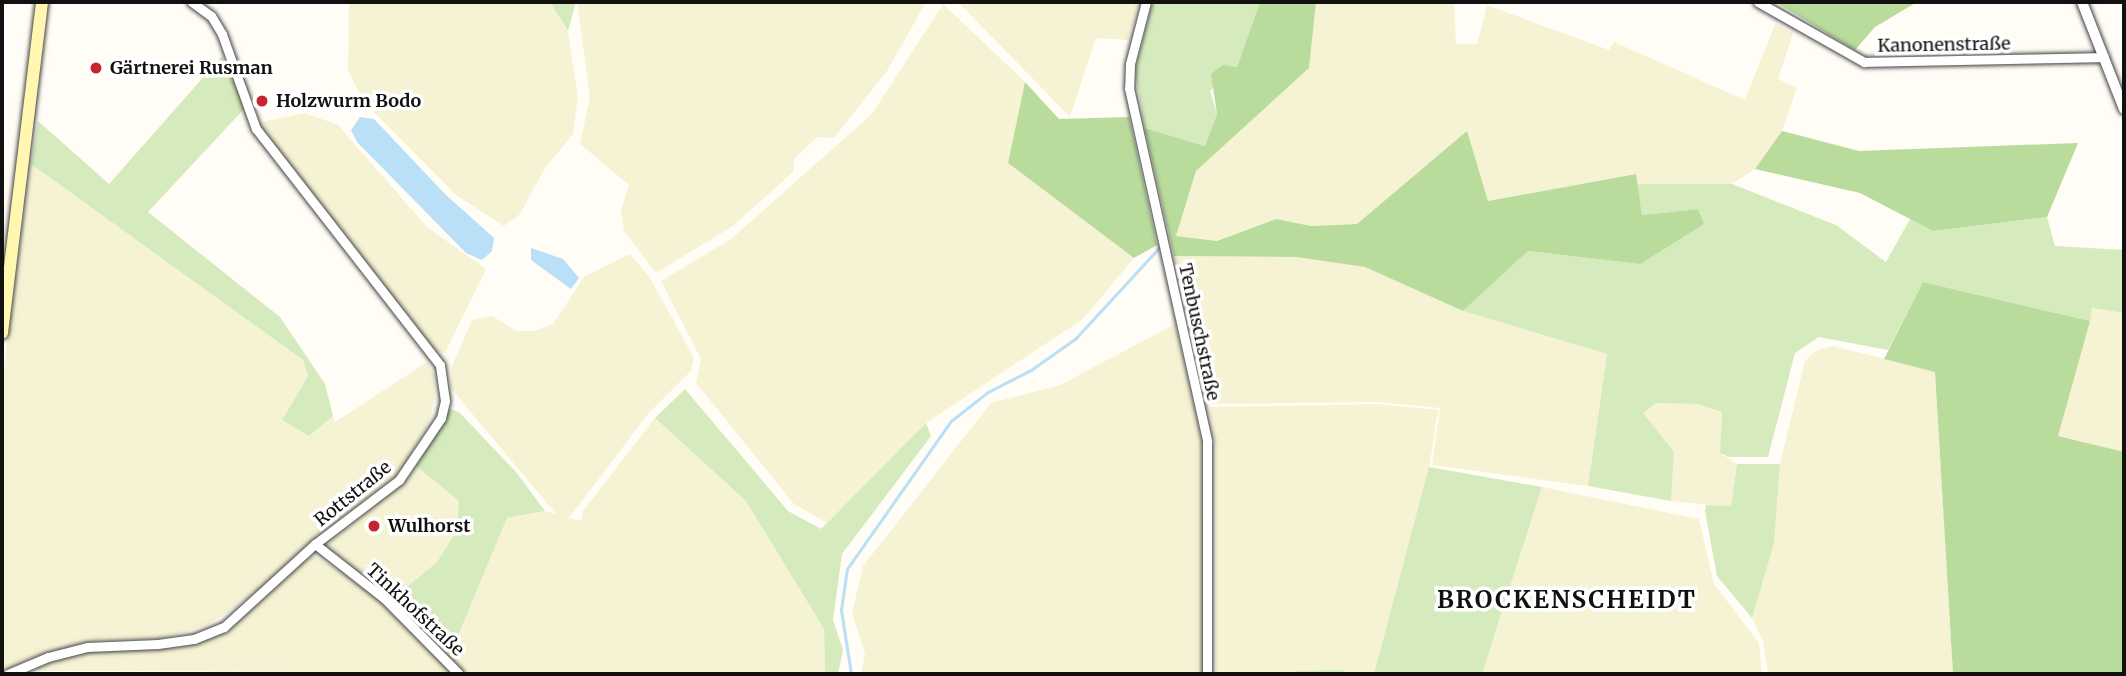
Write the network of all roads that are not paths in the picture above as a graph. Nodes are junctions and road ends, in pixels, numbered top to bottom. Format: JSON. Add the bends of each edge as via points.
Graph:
{"nodes":[{"id":1,"x":42,"y":2,"type":"edge"},
{"id":2,"x":192,"y":2,"type":"edge"},
{"id":3,"x":1146,"y":2,"type":"edge"},
{"id":4,"x":1758,"y":2,"type":"edge"},
{"id":5,"x":2082,"y":2,"type":"edge"},
{"id":6,"x":2104,"y":57,"type":"junction"},
{"id":7,"x":2124,"y":109,"type":"edge"},
{"id":8,"x":2,"y":333,"type":"edge"},
{"id":9,"x":315,"y":544,"type":"junction"},
{"id":10,"x":8,"y":674,"type":"edge"},
{"id":11,"x":459,"y":674,"type":"edge"},
{"id":12,"x":1206,"y":674,"type":"edge"}],
"edges":[{"from":1,"to":8,"type":"main road"},
{"from":2,"to":9,"type":"street","name":"Rottstraße","via":[[211,16],[222,34],[256,129],[440,365],[444,401],[433,436],[399,480]]},
{"from":3,"to":12,"type":"street","name":"Tenbuschstraße","via":[[1130,64],[1129,88],[1207,441]]},
{"from":4,"to":6,"type":"street","name":"Kanonenstraße","via":[[1864,62]]},
{"from":5,"to":6,"type":"street"},
{"from":6,"to":7,"type":"street"},
{"from":9,"to":10,"type":"street","name":"Rottstraße","via":[[224,627],[194,639],[87,647]]},
{"from":9,"to":11,"type":"street","name":"Tinkhofstraße","via":[[385,599]]}]}
